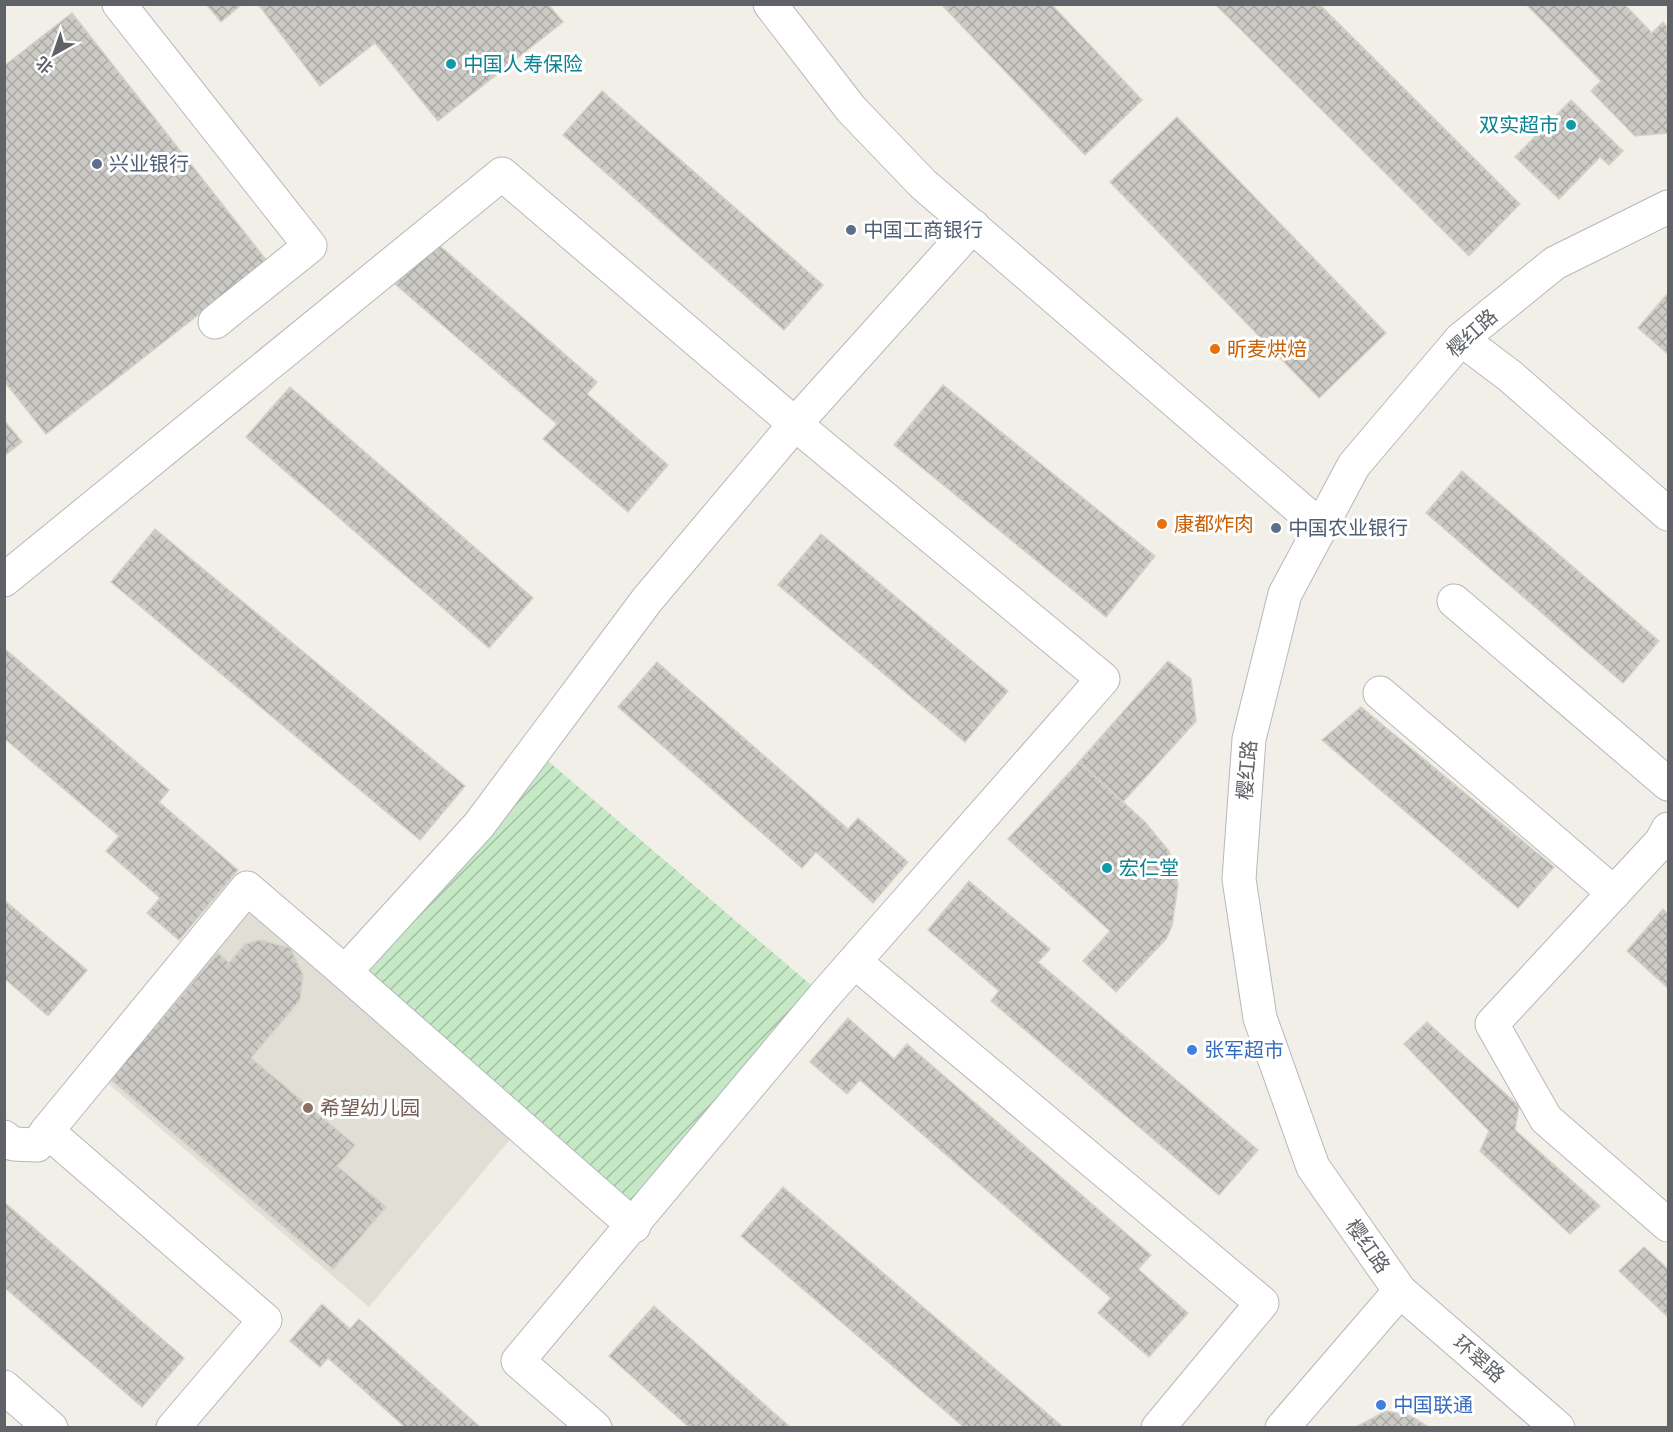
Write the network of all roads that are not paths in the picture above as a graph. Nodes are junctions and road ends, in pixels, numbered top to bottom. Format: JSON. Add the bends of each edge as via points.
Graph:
{"nodes":[{"id":1,"x":119,"y":4,"type":"edge"},
{"id":2,"x":770,"y":4,"type":"edge"},
{"id":3,"x":1668,"y":207,"type":"edge"},
{"id":4,"x":973,"y":226,"type":"junction"},
{"id":5,"x":214,"y":322,"type":"dead end"},
{"id":6,"x":1461,"y":339,"type":"junction"},
{"id":7,"x":795,"y":424,"type":"junction"},
{"id":8,"x":1668,"y":514,"type":"edge"},
{"id":9,"x":1321,"y":526,"type":"junction"},
{"id":10,"x":4,"y":580,"type":"edge"},
{"id":11,"x":1454,"y":601,"type":"dead end"},
{"id":12,"x":1380,"y":693,"type":"dead end"},
{"id":13,"x":1668,"y":784,"type":"edge"},
{"id":14,"x":1666,"y":840,"type":"edge"},
{"id":15,"x":1614,"y":893,"type":"junction"},
{"id":16,"x":855,"y":962,"type":"junction"},
{"id":17,"x":345,"y":972,"type":"junction"},
{"id":18,"x":47,"y":1131,"type":"junction"},
{"id":19,"x":4,"y":1137,"type":"edge"},
{"id":20,"x":1668,"y":1225,"type":"edge"},
{"id":21,"x":634,"y":1226,"type":"junction"},
{"id":22,"x":1400,"y":1291,"type":"junction"},
{"id":23,"x":4,"y":1387,"type":"edge"},
{"id":24,"x":51,"y":1428,"type":"edge"},
{"id":25,"x":173,"y":1428,"type":"edge"},
{"id":26,"x":595,"y":1428,"type":"edge"},
{"id":27,"x":1158,"y":1428,"type":"edge"},
{"id":28,"x":1282,"y":1428,"type":"edge"},
{"id":29,"x":1558,"y":1428,"type":"edge"}],
"edges":[{"from":1,"to":5,"type":"street","via":[[310,246]]},
{"from":2,"to":4,"type":"street","via":[[851,109],[923,184]]},
{"from":3,"to":6,"type":"street","name":"樱红路","via":[[1555,263]]},
{"from":4,"to":7,"type":"street"},
{"from":4,"to":9,"type":"street"},
{"from":6,"to":8,"type":"street","via":[[1510,376]]},
{"from":6,"to":9,"type":"street","name":"樱红路","via":[[1354,465]]},
{"from":7,"to":10,"type":"street","via":[[502,174]]},
{"from":7,"to":16,"type":"street","via":[[1104,678]]},
{"from":7,"to":17,"type":"street","via":[[647,600],[479,825]]},
{"from":9,"to":22,"type":"street","name":"樱红路","via":[[1285,594],[1249,739],[1239,879],[1260,1018],[1313,1167]]},
{"from":11,"to":13,"type":"street"},
{"from":12,"to":15,"type":"street"},
{"from":14,"to":15,"type":"street"},
{"from":15,"to":20,"type":"street","via":[[1492,1024],[1546,1119]]},
{"from":16,"to":21,"type":"street"},
{"from":16,"to":27,"type":"street","via":[[1262,1303]]},
{"from":17,"to":18,"type":"street","via":[[247,888]]},
{"from":17,"to":21,"type":"street"},
{"from":18,"to":19,"type":"street","via":[[37,1145],[13,1144]]},
{"from":18,"to":25,"type":"street","via":[[265,1320]]},
{"from":21,"to":26,"type":"street","via":[[518,1361]]},
{"from":22,"to":28,"type":"street","name":"樱红路"},
{"from":22,"to":29,"type":"street","name":"环翠路"},
{"from":23,"to":24,"type":"street"}]}
